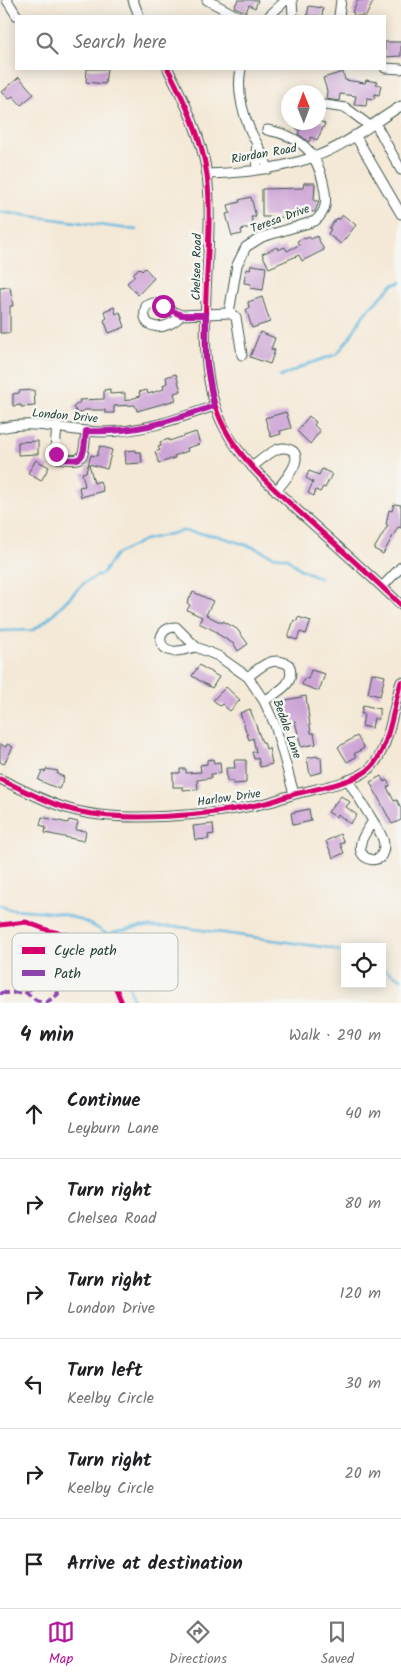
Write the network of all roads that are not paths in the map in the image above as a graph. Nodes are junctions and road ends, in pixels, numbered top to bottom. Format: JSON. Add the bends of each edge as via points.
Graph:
{"nodes":[{"id":1,"x":7,"y":0,"type":"edge"},
{"id":2,"x":133,"y":0,"type":"edge"},
{"id":3,"x":207,"y":0,"type":"edge"},
{"id":4,"x":286,"y":0,"type":"edge"},
{"id":5,"x":292,"y":0,"type":"edge"},
{"id":6,"x":341,"y":0,"type":"edge"},
{"id":7,"x":16,"y":15,"type":"edge"},
{"id":8,"x":139,"y":15,"type":"edge"},
{"id":9,"x":236,"y":15,"type":"edge"},
{"id":10,"x":270,"y":15,"type":"edge"},
{"id":11,"x":293,"y":15,"type":"edge"},
{"id":12,"x":339,"y":15,"type":"edge"},
{"id":13,"x":386,"y":68,"type":"edge"},
{"id":14,"x":401,"y":69,"type":"edge"},
{"id":15,"x":169,"y":70,"type":"edge"},
{"id":16,"x":242,"y":70,"type":"edge"},
{"id":17,"x":326,"y":105,"type":"edge"},
{"id":18,"x":401,"y":106,"type":"edge"},
{"id":19,"x":372,"y":124,"type":"junction"},
{"id":20,"x":267,"y":130,"type":"dead end"},
{"id":21,"x":355,"y":135,"type":"junction"},
{"id":22,"x":257,"y":143,"type":"junction"},
{"id":23,"x":315,"y":157,"type":"junction"},
{"id":24,"x":268,"y":169,"type":"junction"},
{"id":25,"x":258,"y":170,"type":"junction"},
{"id":26,"x":401,"y":170,"type":"edge"},
{"id":27,"x":207,"y":174,"type":"junction"},
{"id":28,"x":398,"y":204,"type":"edge"},
{"id":29,"x":401,"y":214,"type":"edge"},
{"id":30,"x":229,"y":313,"type":"junction"},
{"id":31,"x":181,"y":315,"type":"dead end"},
{"id":32,"x":206,"y":315,"type":"junction"},
{"id":33,"x":242,"y":355,"type":"dead end"},
{"id":34,"x":214,"y":406,"type":"junction"},
{"id":35,"x":57,"y":426,"type":"junction"},
{"id":36,"x":0,"y":428,"type":"edge"},
{"id":37,"x":86,"y":431,"type":"junction"},
{"id":38,"x":252,"y":467,"type":"junction"},
{"id":39,"x":276,"y":491,"type":"junction"},
{"id":40,"x":401,"y":567,"type":"edge"},
{"id":41,"x":382,"y":587,"type":"junction"},
{"id":42,"x":401,"y":605,"type":"edge"},
{"id":43,"x":196,"y":647,"type":"dead end"},
{"id":44,"x":248,"y":677,"type":"junction"},
{"id":45,"x":401,"y":682,"type":"edge"},
{"id":46,"x":264,"y":701,"type":"junction"},
{"id":47,"x":0,"y":779,"type":"edge"},
{"id":48,"x":348,"y":780,"type":"junction"},
{"id":49,"x":294,"y":794,"type":"junction"},
{"id":50,"x":373,"y":821,"type":"dead end"}],
"edges":[{"from":1,"to":7,"type":"street"},
{"from":2,"to":8,"type":"street"},
{"from":3,"to":9,"type":"street"},
{"from":4,"to":10,"type":"street"},
{"from":5,"to":11,"type":"street"},
{"from":6,"to":12,"type":"street"},
{"from":13,"to":14,"type":"street"},
{"from":15,"to":27,"type":"street","name":"Chelsea Road","via":[[185,102]]},
{"from":16,"to":22,"type":"street","via":[[238,81],[241,100]]},
{"from":17,"to":19,"type":"street","via":[[346,108]]},
{"from":18,"to":19,"type":"street","name":"Riordan Road"},
{"from":19,"to":21,"type":"street","name":"Riordan Road"},
{"from":19,"to":26,"type":"street"},
{"from":20,"to":23,"type":"street","via":[[282,133]]},
{"from":21,"to":23,"type":"street","name":"Riordan Road"},
{"from":21,"to":28,"type":"street"},
{"from":22,"to":24,"type":"street","via":[[265,155]]},
{"from":22,"to":25,"type":"street"},
{"from":23,"to":24,"type":"street","name":"Riordan Road"},
{"from":23,"to":30,"type":"street","name":"Teresa Drive","via":[[321,172],[325,209],[315,221],[262,237],[246,247],[238,265]]},
{"from":24,"to":25,"type":"street","name":"Riordan Road"},
{"from":25,"to":27,"type":"street","name":"Riordan Road"},
{"from":27,"to":32,"type":"street","name":"Chelsea Road"},
{"from":28,"to":29,"type":"street"},
{"from":30,"to":32,"type":"street"},
{"from":30,"to":33,"type":"street","via":[[236,317]]},
{"from":31,"to":32,"type":"street"},
{"from":32,"to":34,"type":"street","name":"Chelsea Road","via":[[206,358]]},
{"from":34,"to":37,"type":"street","name":"London Drive","via":[[134,430]]},
{"from":34,"to":38,"type":"street","name":"Chelsea Road","via":[[225,430]]},
{"from":35,"to":36,"type":"street","name":"London Drive"},
{"from":35,"to":37,"type":"street","name":"London Drive"},
{"from":35,"to":37,"type":"street","via":[[56,454],[58,458],[73,461],[84,455]]},
{"from":38,"to":39,"type":"street","name":"Chelsea Road"},
{"from":38,"to":39,"type":"street","via":[[278,449],[292,450],[296,461]]},
{"from":39,"to":41,"type":"street","name":"Chelsea Road"},
{"from":40,"to":41,"type":"street"},
{"from":41,"to":42,"type":"street","name":"Chelsea Road"},
{"from":43,"to":44,"type":"street","name":"Bedale Lane","via":[[218,656]]},
{"from":44,"to":46,"type":"street","name":"Bedale Lane"},
{"from":44,"to":46,"type":"street","via":[[266,662],[290,665],[292,675],[288,684]]},
{"from":45,"to":48,"type":"street","name":"Harlow Drive","via":[[381,752],[368,770]]},
{"from":46,"to":49,"type":"street","name":"Bedale Lane","via":[[275,725]]},
{"from":47,"to":49,"type":"street","name":"Harlow Drive","via":[[66,808],[127,816],[222,810],[271,802]]},
{"from":48,"to":49,"type":"street","name":"Harlow Drive"},
{"from":48,"to":50,"type":"street"}]}
